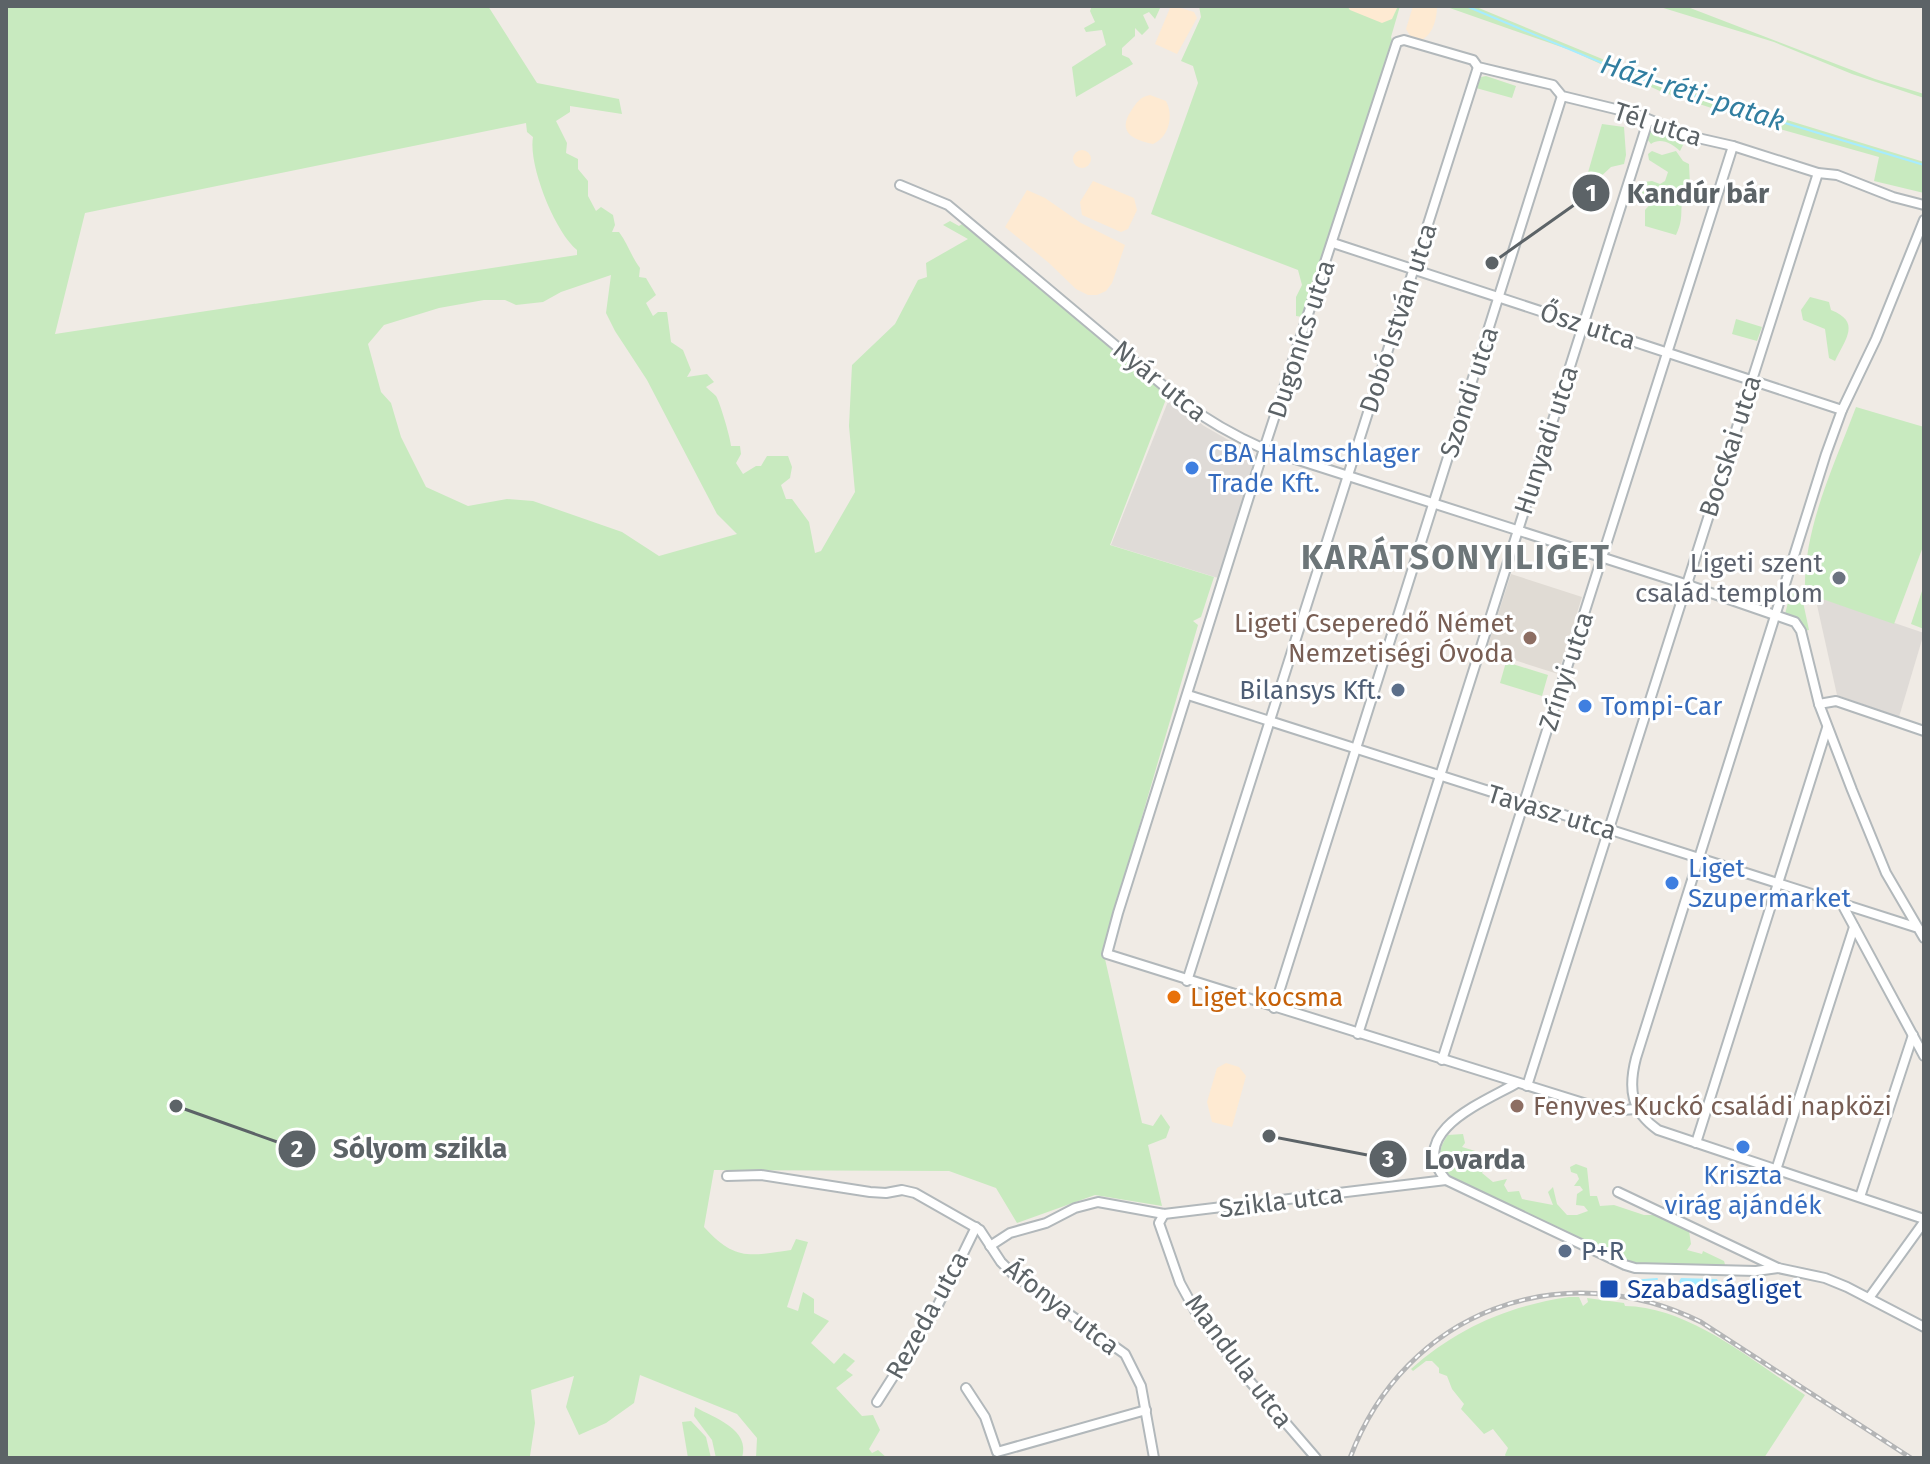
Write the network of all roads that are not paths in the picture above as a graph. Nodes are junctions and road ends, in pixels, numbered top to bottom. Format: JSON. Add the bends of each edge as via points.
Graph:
{"nodes":[{"id":1,"x":1397,"y":42,"type":"joint"},
{"id":2,"x":1478,"y":67,"type":"junction"},
{"id":3,"x":1562,"y":96,"type":"junction"},
{"id":4,"x":1648,"y":121,"type":"junction"},
{"id":5,"x":1733,"y":146,"type":"junction"},
{"id":6,"x":1818,"y":173,"type":"junction"},
{"id":7,"x":900,"y":185,"type":"dead end"},
{"id":8,"x":1924,"y":205,"type":"edge"},
{"id":9,"x":1924,"y":220,"type":"edge"},
{"id":10,"x":1333,"y":243,"type":"junction"},
{"id":11,"x":1414,"y":269,"type":"junction"},
{"id":12,"x":1499,"y":297,"type":"junction"},
{"id":13,"x":1583,"y":324,"type":"junction"},
{"id":14,"x":1667,"y":351,"type":"junction"},
{"id":15,"x":1752,"y":379,"type":"junction"},
{"id":16,"x":1842,"y":410,"type":"junction"},
{"id":17,"x":1264,"y":449,"type":"junction"},
{"id":18,"x":1348,"y":475,"type":"junction"},
{"id":19,"x":1432,"y":503,"type":"junction"},
{"id":20,"x":1517,"y":530,"type":"junction"},
{"id":21,"x":1602,"y":557,"type":"junction"},
{"id":22,"x":1685,"y":584,"type":"junction"},
{"id":23,"x":1777,"y":615,"type":"junction"},
{"id":24,"x":1188,"y":695,"type":"junction"},
{"id":25,"x":1819,"y":704,"type":"junction"},
{"id":26,"x":1269,"y":721,"type":"junction"},
{"id":27,"x":1827,"y":727,"type":"junction"},
{"id":28,"x":1924,"y":731,"type":"edge"},
{"id":29,"x":1354,"y":749,"type":"junction"},
{"id":30,"x":1439,"y":776,"type":"junction"},
{"id":31,"x":1524,"y":803,"type":"junction"},
{"id":32,"x":1609,"y":829,"type":"junction"},
{"id":33,"x":1700,"y":859,"type":"junction"},
{"id":34,"x":1777,"y":884,"type":"junction"},
{"id":35,"x":1843,"y":906,"type":"junction"},
{"id":36,"x":1854,"y":927,"type":"junction"},
{"id":37,"x":1916,"y":927,"type":"junction"},
{"id":38,"x":1924,"y":938,"type":"edge"},
{"id":39,"x":1187,"y":981,"type":"junction"},
{"id":40,"x":1274,"y":1008,"type":"junction"},
{"id":41,"x":1358,"y":1034,"type":"junction"},
{"id":42,"x":1913,"y":1035,"type":"junction"},
{"id":43,"x":1924,"y":1056,"type":"edge"},
{"id":44,"x":1442,"y":1060,"type":"junction"},
{"id":45,"x":1522,"y":1085,"type":"junction"},
{"id":46,"x":1636,"y":1109,"type":"junction"},
{"id":47,"x":1696,"y":1143,"type":"junction"},
{"id":48,"x":1776,"y":1170,"type":"junction"},
{"id":49,"x":727,"y":1176,"type":"dead end"},
{"id":50,"x":1446,"y":1180,"type":"junction"},
{"id":51,"x":1618,"y":1192,"type":"dead end"},
{"id":52,"x":1860,"y":1197,"type":"junction"},
{"id":53,"x":1164,"y":1214,"type":"junction"},
{"id":54,"x":1924,"y":1220,"type":"edge"},
{"id":55,"x":976,"y":1227,"type":"junction"},
{"id":56,"x":990,"y":1246,"type":"junction"},
{"id":57,"x":1778,"y":1268,"type":"junction"},
{"id":58,"x":1869,"y":1298,"type":"junction"},
{"id":59,"x":1924,"y":1327,"type":"edge"},
{"id":60,"x":966,"y":1388,"type":"dead end"},
{"id":61,"x":877,"y":1402,"type":"dead end"},
{"id":62,"x":1146,"y":1410,"type":"junction"},
{"id":63,"x":1154,"y":1458,"type":"edge"},
{"id":64,"x":1316,"y":1458,"type":"edge"}],
"edges":[{"from":1,"to":2,"type":"street","name":"Tél utca","via":[[1473,60]]},
{"from":1,"to":10,"type":"street","name":"Dugonics utca"},
{"from":2,"to":3,"type":"street","name":"Tél utca","via":[[1553,85]]},
{"from":2,"to":11,"type":"street","name":"Dobó István utca"},
{"from":3,"to":4,"type":"street","name":"Tél utca"},
{"from":3,"to":12,"type":"street","name":"Szondi utca"},
{"from":4,"to":5,"type":"street","name":"Tél utca"},
{"from":4,"to":13,"type":"street","name":"Hunyadi utca"},
{"from":5,"to":6,"type":"street","name":"Tél utca"},
{"from":5,"to":14,"type":"street","name":"Zrínyi utca"},
{"from":6,"to":8,"type":"street","name":"Tél utca"},
{"from":6,"to":15,"type":"street","name":"Bocskai utca"},
{"from":7,"to":17,"type":"street","name":"Nyár utca","via":[[948,205],[1183,402]]},
{"from":9,"to":16,"type":"street"},
{"from":10,"to":11,"type":"street","name":"Ősz utca"},
{"from":10,"to":17,"type":"street","name":"Dugonics utca"},
{"from":11,"to":12,"type":"street","name":"Ősz utca"},
{"from":11,"to":18,"type":"street","name":"Dobó István utca"},
{"from":12,"to":13,"type":"street","name":"Ősz utca"},
{"from":12,"to":19,"type":"street","name":"Szondi utca"},
{"from":13,"to":14,"type":"street","name":"Ősz utca"},
{"from":13,"to":20,"type":"street","name":"Hunyadi utca"},
{"from":14,"to":15,"type":"street","name":"Ősz utca"},
{"from":14,"to":21,"type":"street","name":"Zrínyi utca"},
{"from":15,"to":16,"type":"street","name":"Ősz utca"},
{"from":15,"to":22,"type":"street","name":"Bocskai utca"},
{"from":16,"to":23,"type":"street"},
{"from":17,"to":18,"type":"street","name":"Nyár utca"},
{"from":17,"to":24,"type":"street","name":"Dugonics utca"},
{"from":18,"to":19,"type":"street","name":"Nyár utca"},
{"from":18,"to":26,"type":"street","name":"Dobó István utca"},
{"from":19,"to":20,"type":"street","name":"Nyár utca"},
{"from":19,"to":29,"type":"street","name":"Szondi utca"},
{"from":20,"to":21,"type":"street","name":"Nyár utca"},
{"from":20,"to":30,"type":"street","name":"Hunyadi utca"},
{"from":21,"to":22,"type":"street","name":"Nyár utca"},
{"from":21,"to":31,"type":"street","name":"Zrínyi utca"},
{"from":22,"to":23,"type":"street","name":"Nyár utca"},
{"from":22,"to":32,"type":"street","name":"Bocskai utca"},
{"from":23,"to":25,"type":"street","name":"Nyár utca","via":[[1798,625]]},
{"from":23,"to":33,"type":"street"},
{"from":24,"to":26,"type":"street","name":"Tavasz utca"},
{"from":24,"to":39,"type":"street","name":"Dugonics utca","via":[[1107,949],[1109,956]]},
{"from":25,"to":27,"type":"street"},
{"from":25,"to":28,"type":"street","via":[[1836,701]]},
{"from":26,"to":29,"type":"street","name":"Tavasz utca"},
{"from":26,"to":39,"type":"street","name":"Dobó István utca"},
{"from":27,"to":34,"type":"street"},
{"from":27,"to":37,"type":"street","via":[[1886,873]]},
{"from":29,"to":30,"type":"street","name":"Tavasz utca"},
{"from":29,"to":40,"type":"street","name":"Szondi utca"},
{"from":30,"to":31,"type":"street","name":"Tavasz utca"},
{"from":30,"to":41,"type":"street","name":"Hunyadi utca"},
{"from":31,"to":32,"type":"street","name":"Tavasz utca"},
{"from":31,"to":44,"type":"street","name":"Zrínyi utca"},
{"from":32,"to":33,"type":"street","name":"Tavasz utca"},
{"from":32,"to":45,"type":"street","name":"Bocskai utca"},
{"from":33,"to":34,"type":"street","name":"Tavasz utca"},
{"from":33,"to":46,"type":"street","via":[[1633,1069]]},
{"from":34,"to":35,"type":"street","name":"Tavasz utca"},
{"from":34,"to":47,"type":"street"},
{"from":35,"to":36,"type":"street"},
{"from":35,"to":37,"type":"street","name":"Tavasz utca"},
{"from":36,"to":42,"type":"street"},
{"from":36,"to":48,"type":"street"},
{"from":37,"to":38,"type":"street"},
{"from":39,"to":40,"type":"street"},
{"from":40,"to":41,"type":"street"},
{"from":41,"to":44,"type":"street"},
{"from":42,"to":43,"type":"street"},
{"from":42,"to":52,"type":"street"},
{"from":44,"to":45,"type":"street"},
{"from":45,"to":46,"type":"street","via":[[1609,1111]]},
{"from":45,"to":50,"type":"street","via":[[1444,1128],[1435,1152]]},
{"from":46,"to":47,"type":"street","via":[[1658,1130]]},
{"from":47,"to":48,"type":"street"},
{"from":48,"to":52,"type":"street"},
{"from":49,"to":55,"type":"street","name":"Áfonya utca","via":[[761,1175],[870,1192],[909,1191]]},
{"from":50,"to":53,"type":"street","name":"Szikla utca"},
{"from":50,"to":57,"type":"street","via":[[1635,1268]]},
{"from":51,"to":57,"type":"street"},
{"from":52,"to":54,"type":"street"},
{"from":53,"to":56,"type":"street","name":"Szikla utca","via":[[1098,1202],[1010,1233]]},
{"from":53,"to":64,"type":"street","name":"Mandula utca","via":[[1159,1223],[1198,1316]]},
{"from":54,"to":58,"type":"street"},
{"from":55,"to":56,"type":"street","name":"Áfonya utca"},
{"from":55,"to":61,"type":"street","name":"Rezeda utca","via":[[935,1311]]},
{"from":56,"to":62,"type":"street","name":"Áfonya utca","via":[[1014,1275],[1125,1354]]},
{"from":57,"to":58,"type":"street","via":[[1825,1278]]},
{"from":58,"to":59,"type":"street"},
{"from":60,"to":62,"type":"street","via":[[985,1417],[997,1452]]},
{"from":62,"to":63,"type":"street","name":"Áfonya utca"}]}
